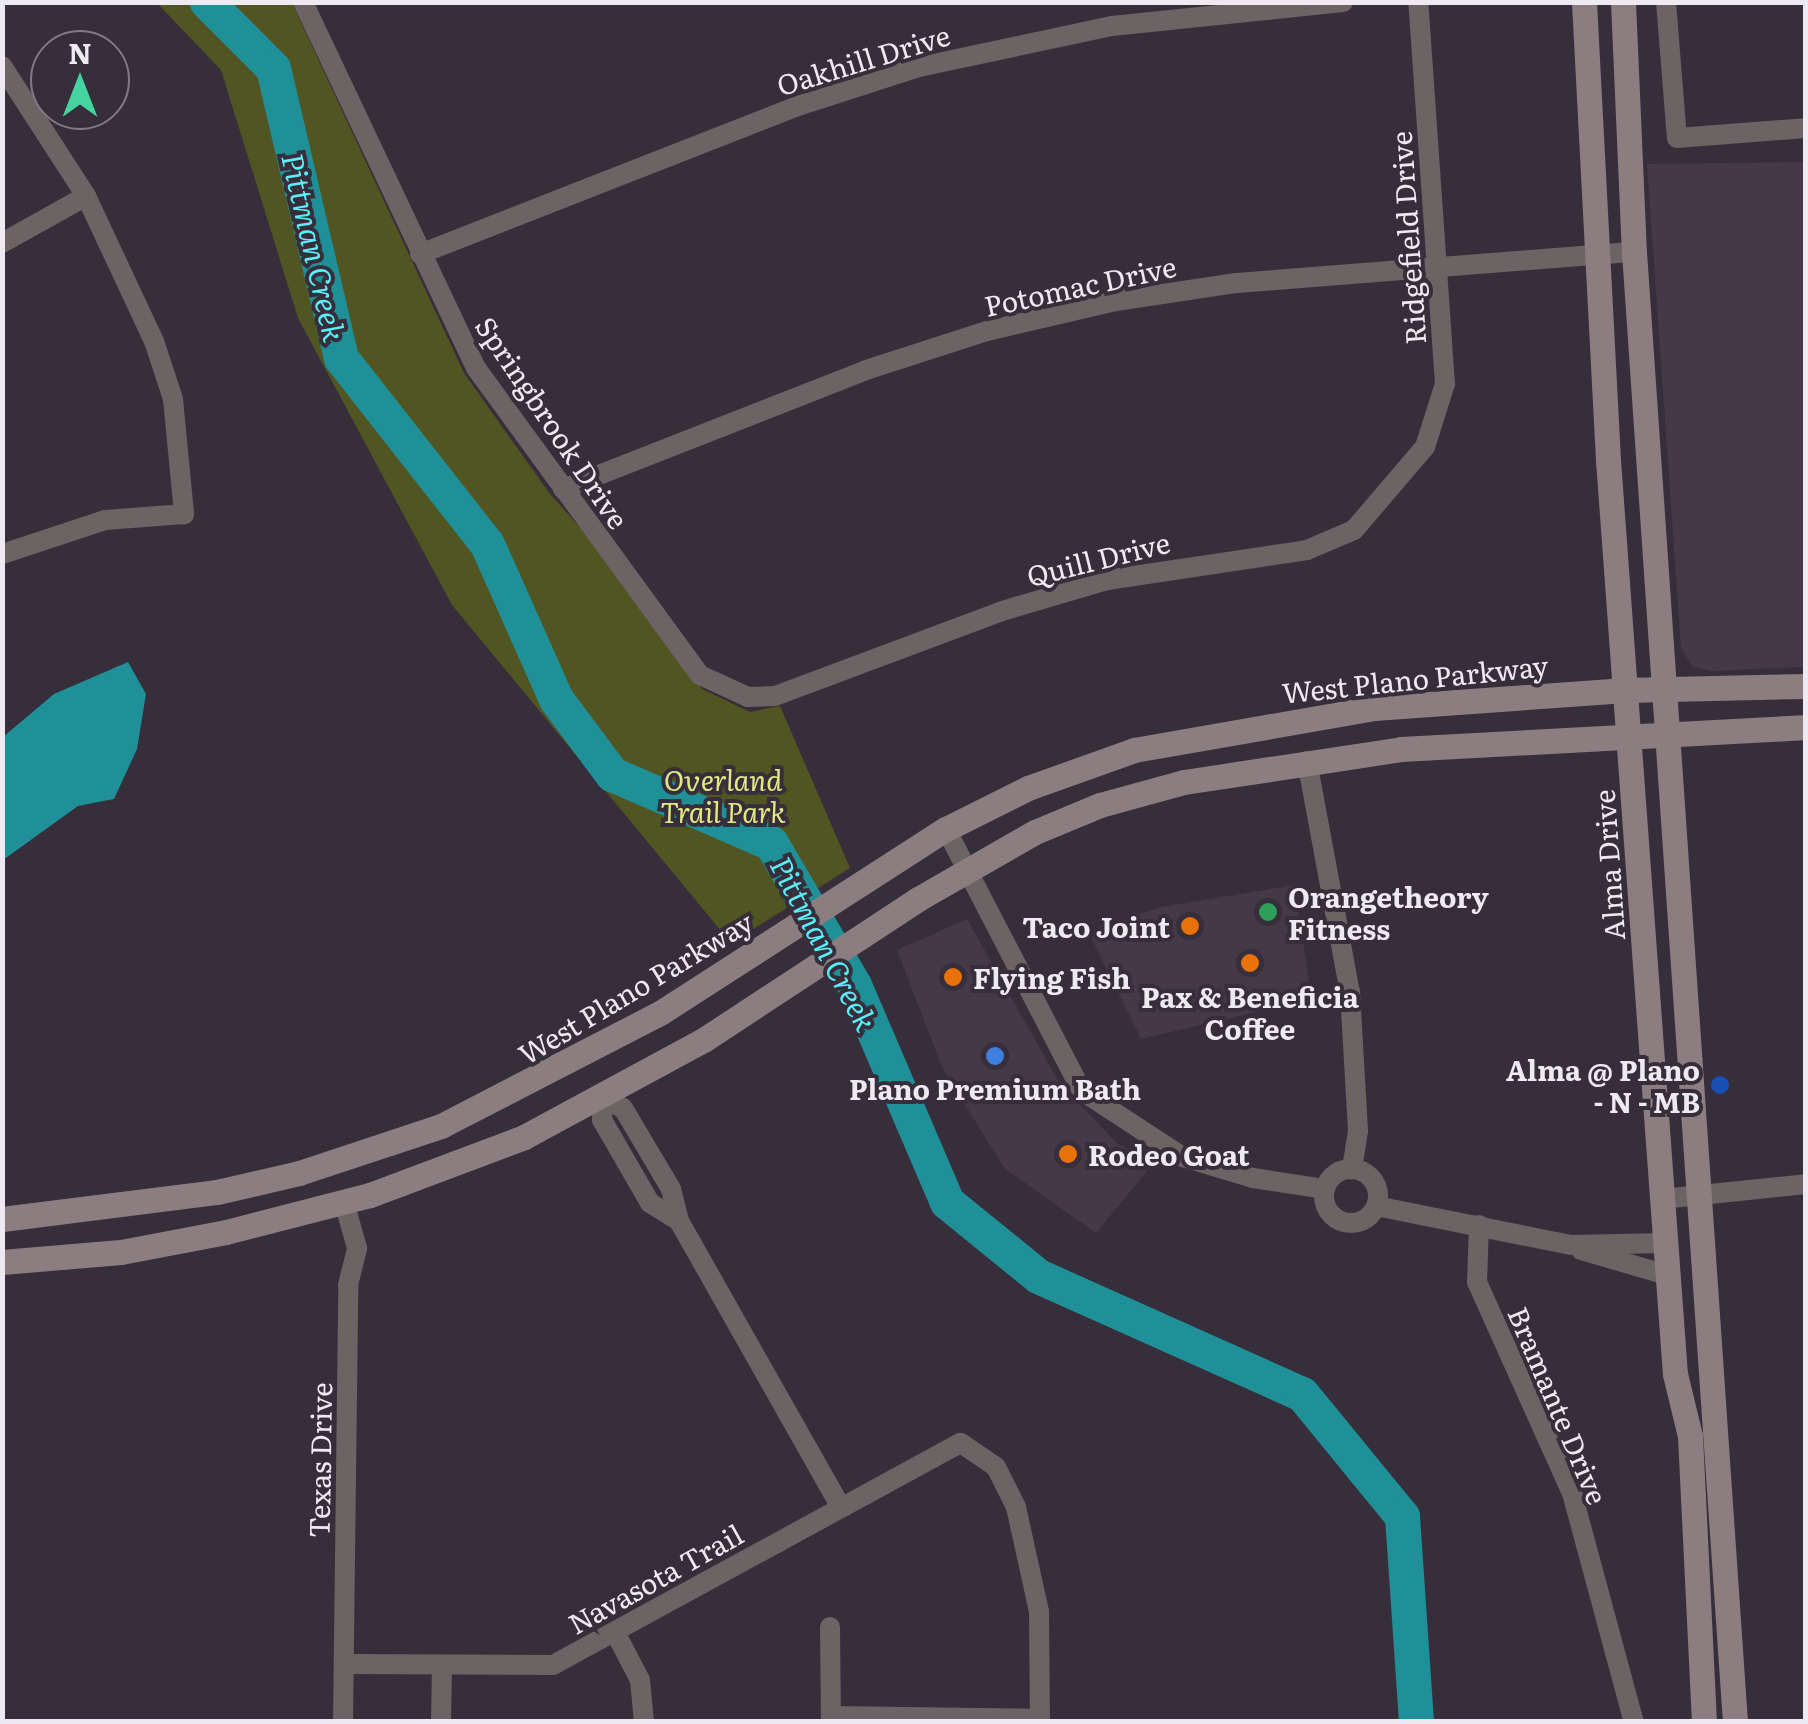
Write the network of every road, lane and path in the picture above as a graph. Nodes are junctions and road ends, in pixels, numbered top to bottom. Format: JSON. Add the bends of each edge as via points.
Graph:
{"nodes":[{"id":1,"x":1343,"y":2,"type":"edge"},
{"id":2,"x":1418,"y":2,"type":"edge"},
{"id":3,"x":1584,"y":2,"type":"edge"},
{"id":4,"x":1623,"y":2,"type":"edge"},
{"id":5,"x":1666,"y":2,"type":"edge"},
{"id":6,"x":308,"y":4,"type":"edge"},
{"id":7,"x":2,"y":66,"type":"edge"},
{"id":8,"x":1806,"y":128,"type":"edge"},
{"id":9,"x":86,"y":196,"type":"junction"},
{"id":10,"x":2,"y":244,"type":"edge"},
{"id":11,"x":1634,"y":252,"type":"junction"},
{"id":12,"x":420,"y":254,"type":"junction"},
{"id":13,"x":1595,"y":257,"type":"junction"},
{"id":14,"x":1437,"y":269,"type":"junction"},
{"id":15,"x":1414,"y":462,"type":"joint"},
{"id":16,"x":563,"y":489,"type":"junction"},
{"id":17,"x":2,"y":554,"type":"edge"},
{"id":18,"x":1806,"y":686,"type":"edge"},
{"id":19,"x":1666,"y":689,"type":"junction"},
{"id":20,"x":1626,"y":690,"type":"junction"},
{"id":21,"x":774,"y":696,"type":"joint"},
{"id":22,"x":1302,"y":718,"type":"junction"},
{"id":23,"x":1806,"y":727,"type":"edge"},
{"id":24,"x":1669,"y":730,"type":"junction"},
{"id":25,"x":1628,"y":732,"type":"junction"},
{"id":26,"x":1307,"y":761,"type":"junction"},
{"id":27,"x":946,"y":829,"type":"junction"},
{"id":28,"x":968,"y":870,"type":"junction"},
{"id":29,"x":603,"y":1098,"type":"junction"},
{"id":30,"x":1352,"y":1170,"type":"junction"},
{"id":31,"x":1806,"y":1184,"type":"edge"},
{"id":32,"x":1325,"y":1189,"type":"junction"},
{"id":33,"x":217,"y":1192,"type":"junction"},
{"id":34,"x":1702,"y":1195,"type":"junction"},
{"id":35,"x":1662,"y":1199,"type":"junction"},
{"id":36,"x":344,"y":1202,"type":"junction"},
{"id":37,"x":1376,"y":1206,"type":"junction"},
{"id":38,"x":115,"y":1210,"type":"junction"},
{"id":39,"x":2,"y":1218,"type":"edge"},
{"id":40,"x":1480,"y":1226,"type":"junction"},
{"id":41,"x":226,"y":1232,"type":"junction"},
{"id":42,"x":1665,"y":1243,"type":"junction"},
{"id":43,"x":1571,"y":1244,"type":"junction"},
{"id":44,"x":121,"y":1252,"type":"junction"},
{"id":45,"x":2,"y":1262,"type":"edge"},
{"id":46,"x":1668,"y":1275,"type":"junction"},
{"id":47,"x":1709,"y":1286,"type":"junction"},
{"id":48,"x":840,"y":1505,"type":"junction"},
{"id":49,"x":830,"y":1627,"type":"dead end"},
{"id":50,"x":615,"y":1632,"type":"junction"},
{"id":51,"x":344,"y":1664,"type":"junction"},
{"id":52,"x":442,"y":1665,"type":"junction"},
{"id":53,"x":831,"y":1719,"type":"edge"},
{"id":54,"x":1040,"y":1720,"type":"edge"},
{"id":55,"x":343,"y":1722,"type":"edge"},
{"id":56,"x":441,"y":1722,"type":"edge"},
{"id":57,"x":644,"y":1722,"type":"edge"},
{"id":58,"x":1634,"y":1722,"type":"edge"},
{"id":59,"x":1704,"y":1722,"type":"edge"},
{"id":60,"x":1735,"y":1722,"type":"edge"}],
"edges":[{"from":1,"to":12,"type":"street","name":"Oakhill Drive","via":[[1112,26],[919,67],[798,106]]},
{"from":2,"to":14,"type":"street","name":"Ridgefield Drive"},
{"from":3,"to":13,"type":"main road","name":"Alma Drive"},
{"from":4,"to":11,"type":"main road"},
{"from":5,"to":8,"type":"street","via":[[1677,138]]},
{"from":6,"to":12,"type":"street","name":"Springbrook Drive"},
{"from":7,"to":9,"type":"street"},
{"from":9,"to":10,"type":"street"},
{"from":9,"to":17,"type":"street","via":[[154,340],[172,398],[184,514],[105,520]]},
{"from":11,"to":13,"type":"street","name":"Potomac Drive"},
{"from":11,"to":19,"type":"main road"},
{"from":12,"to":16,"type":"street","name":"Springbrook Drive","via":[[476,368]]},
{"from":13,"to":14,"type":"street","name":"Potomac Drive"},
{"from":13,"to":20,"type":"main road","name":"Alma Drive"},
{"from":14,"to":15,"type":"street","name":"Ridgefield Drive","via":[[1445,384],[1440,415]]},
{"from":14,"to":16,"type":"street","name":"Potomac Drive","via":[[1237,283],[1116,301],[987,331],[866,370]]},
{"from":15,"to":21,"type":"street","name":"Quill Drive","via":[[1354,530],[1332,543],[1107,580],[1002,610]]},
{"from":16,"to":21,"type":"street","name":"Springbrook Drive","via":[[700,675],[748,698]]},
{"from":18,"to":19,"type":"main road","name":"West Plano Parkway"},
{"from":19,"to":20,"type":"main road","name":"West Plano Parkway"},
{"from":19,"to":24,"type":"main road"},
{"from":20,"to":22,"type":"main road","name":"West Plano Parkway"},
{"from":20,"to":25,"type":"main road","name":"Alma Drive"},
{"from":22,"to":26,"type":"main road"},
{"from":22,"to":27,"type":"main road","name":"West Plano Parkway","via":[[1134,750],[1028,788]]},
{"from":23,"to":24,"type":"main road"},
{"from":24,"to":25,"type":"main road"},
{"from":24,"to":34,"type":"main road"},
{"from":25,"to":26,"type":"main road"},
{"from":25,"to":35,"type":"main road","name":"Alma Drive"},
{"from":26,"to":28,"type":"main road","via":[[1184,782],[1100,805]]},
{"from":26,"to":30,"type":"street","via":[[1350,992],[1358,1131]]},
{"from":27,"to":28,"type":"street"},
{"from":27,"to":33,"type":"main road","name":"West Plano Parkway","via":[[660,1013],[514,1093],[396,1141]]},
{"from":28,"to":29,"type":"main road"},
{"from":28,"to":32,"type":"street","via":[[1082,1091],[1183,1157],[1253,1178]]},
{"from":29,"to":36,"type":"main road","via":[[425,1178]]},
{"from":29,"to":48,"type":"street","via":[[623,1108],[671,1189],[679,1221]]},
{"from":30,"to":32,"type":"street","via":[[1335,1175]]},
{"from":30,"to":37,"type":"street","via":[[1373,1181]]},
{"from":31,"to":34,"type":"street"},
{"from":32,"to":37,"type":"street","via":[[1326,1206],[1347,1223],[1364,1220]]},
{"from":33,"to":38,"type":"main road","name":"West Plano Parkway"},
{"from":33,"to":41,"type":"main road"},
{"from":34,"to":35,"type":"street"},
{"from":34,"to":47,"type":"main road"},
{"from":35,"to":42,"type":"main road","name":"Alma Drive"},
{"from":36,"to":41,"type":"main road"},
{"from":36,"to":51,"type":"street","name":"Texas Drive","via":[[356,1248],[348,1285]]},
{"from":37,"to":40,"type":"street"},
{"from":38,"to":39,"type":"main road","name":"West Plano Parkway"},
{"from":38,"to":44,"type":"main road"},
{"from":40,"to":43,"type":"street"},
{"from":40,"to":58,"type":"street","name":"Bramante Drive","via":[[1473,1259],[1477,1282],[1572,1492]]},
{"from":41,"to":44,"type":"main road"},
{"from":42,"to":43,"type":"street"},
{"from":42,"to":46,"type":"main road","name":"Alma Drive"},
{"from":42,"to":47,"type":"main road"},
{"from":43,"to":46,"type":"street","via":[[1600,1259]]},
{"from":44,"to":45,"type":"main road"},
{"from":46,"to":59,"type":"main road","name":"Alma Drive","via":[[1675,1374],[1690,1436]]},
{"from":47,"to":60,"type":"main road"},
{"from":48,"to":50,"type":"street","name":"Navasota Trail"},
{"from":48,"to":54,"type":"street","name":"Navasota Trail","via":[[950,1444],[968,1444],[996,1466],[1016,1507],[1039,1612]]},
{"from":49,"to":53,"type":"street"},
{"from":50,"to":52,"type":"street","name":"Navasota Trail","via":[[546,1666]]},
{"from":50,"to":57,"type":"street","via":[[640,1680]]},
{"from":51,"to":52,"type":"street","name":"Navasota Trail"},
{"from":51,"to":55,"type":"street","name":"Texas Drive"},
{"from":52,"to":56,"type":"street"},
{"from":53,"to":54,"type":"street"}]}
